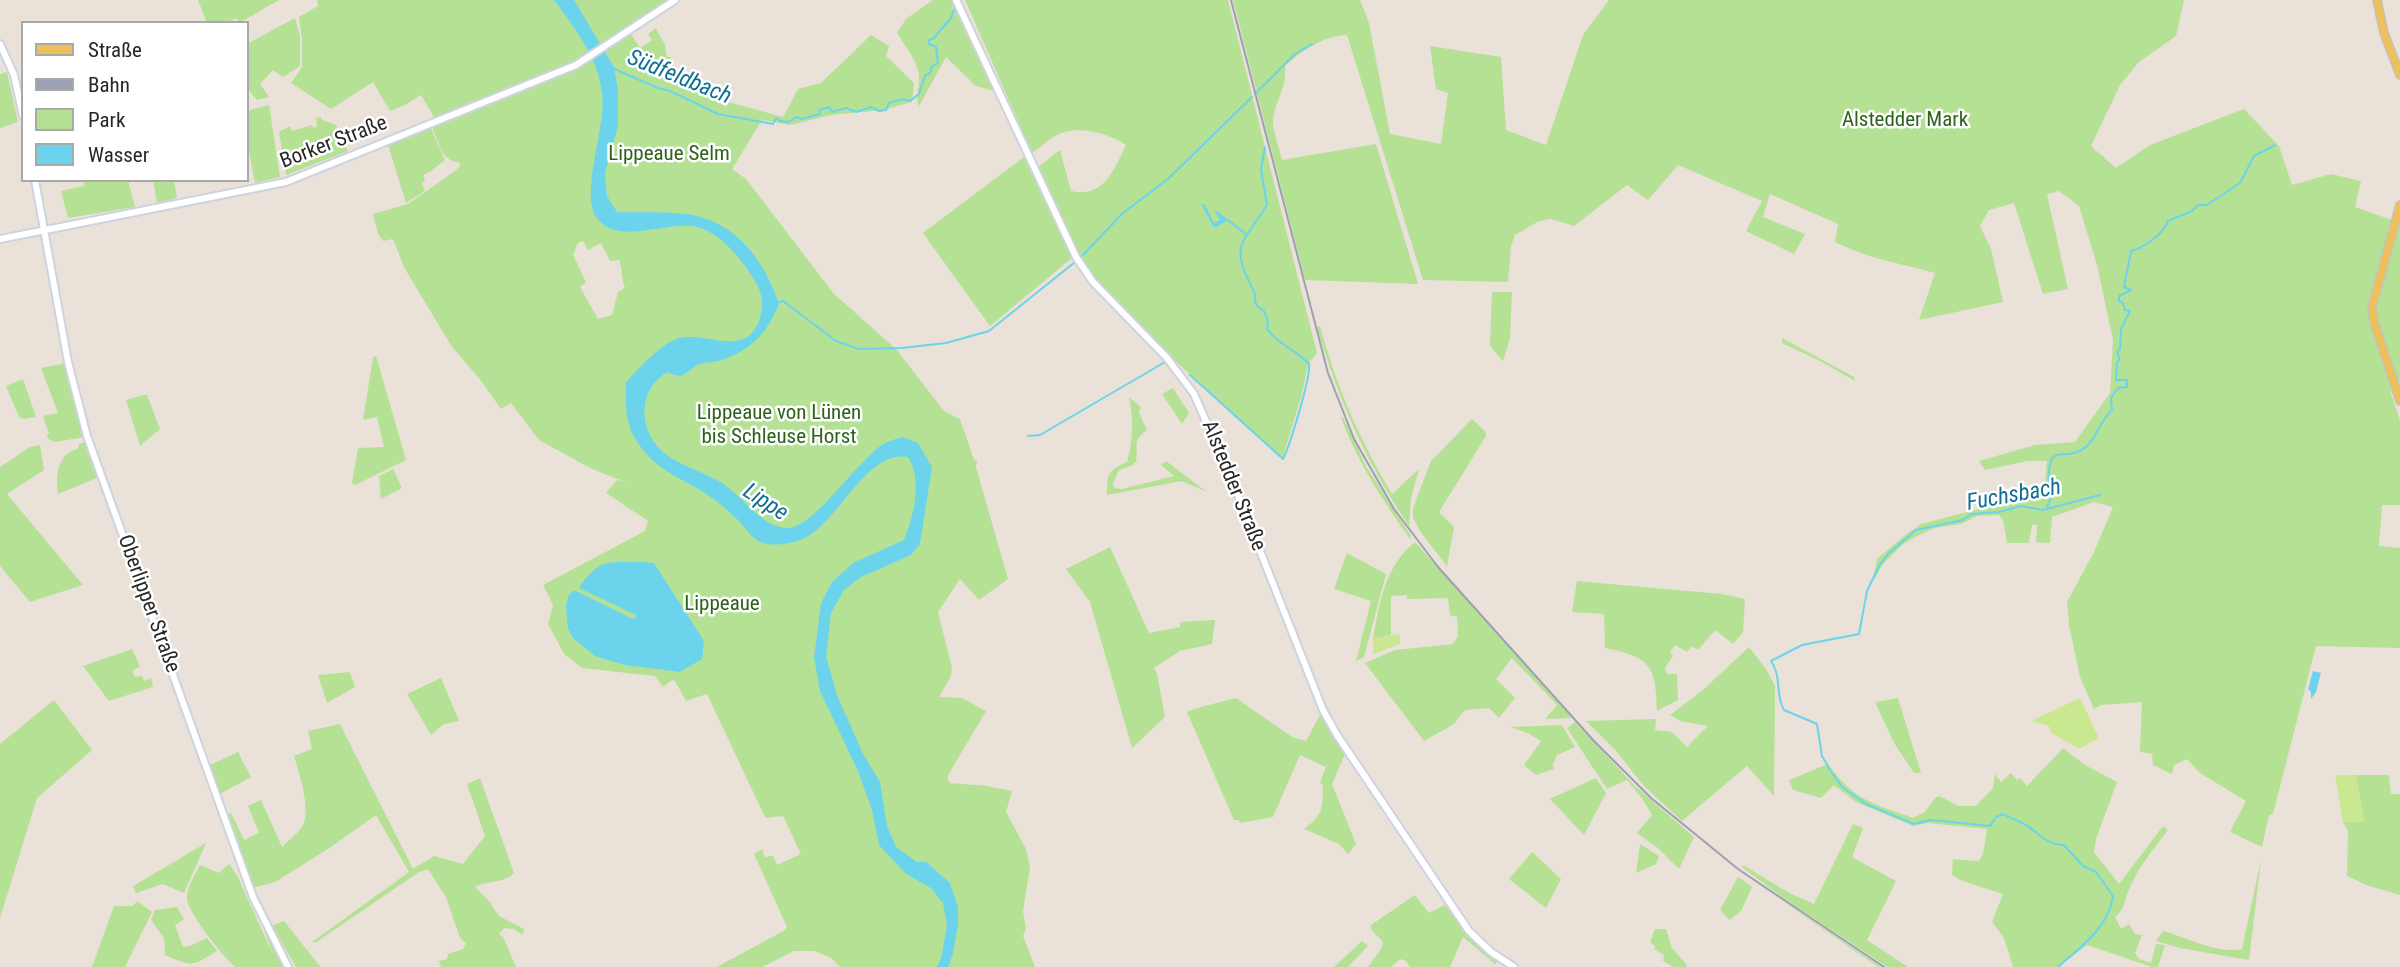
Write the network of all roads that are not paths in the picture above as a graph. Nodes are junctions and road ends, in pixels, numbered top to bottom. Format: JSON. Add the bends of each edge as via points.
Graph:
{"nodes":[{"id":1,"x":675,"y":0,"type":"edge"},
{"id":2,"x":956,"y":0,"type":"edge"},
{"id":3,"x":2376,"y":0,"type":"edge"},
{"id":4,"x":0,"y":44,"type":"edge"},
{"id":5,"x":2400,"y":75,"type":"edge"},
{"id":6,"x":21,"y":107,"type":"edge"},
{"id":7,"x":35,"y":182,"type":"edge"},
{"id":8,"x":2400,"y":205,"type":"edge"},
{"id":9,"x":44,"y":230,"type":"junction"},
{"id":10,"x":0,"y":239,"type":"edge"},
{"id":11,"x":2400,"y":401,"type":"edge"},
{"id":12,"x":288,"y":967,"type":"edge"},
{"id":13,"x":1514,"y":967,"type":"edge"}],
"edges":[{"from":1,"to":9,"type":"street","name":"Borker Straße","via":[[586,59],[286,182]]},
{"from":2,"to":13,"type":"street","name":"Alstedder Straße","via":[[1076,257],[1194,394],[1336,735],[1468,931]]},
{"from":3,"to":5,"type":"main road"},
{"from":4,"to":6,"type":"street"},
{"from":7,"to":9,"type":"street","name":"Oberlipper Straße"},
{"from":8,"to":11,"type":"main road","via":[[2372,307]]},
{"from":9,"to":10,"type":"street","name":"Borker Straße"},
{"from":9,"to":12,"type":"street","name":"Oberlipper Straße","via":[[87,436],[245,874]]}]}
